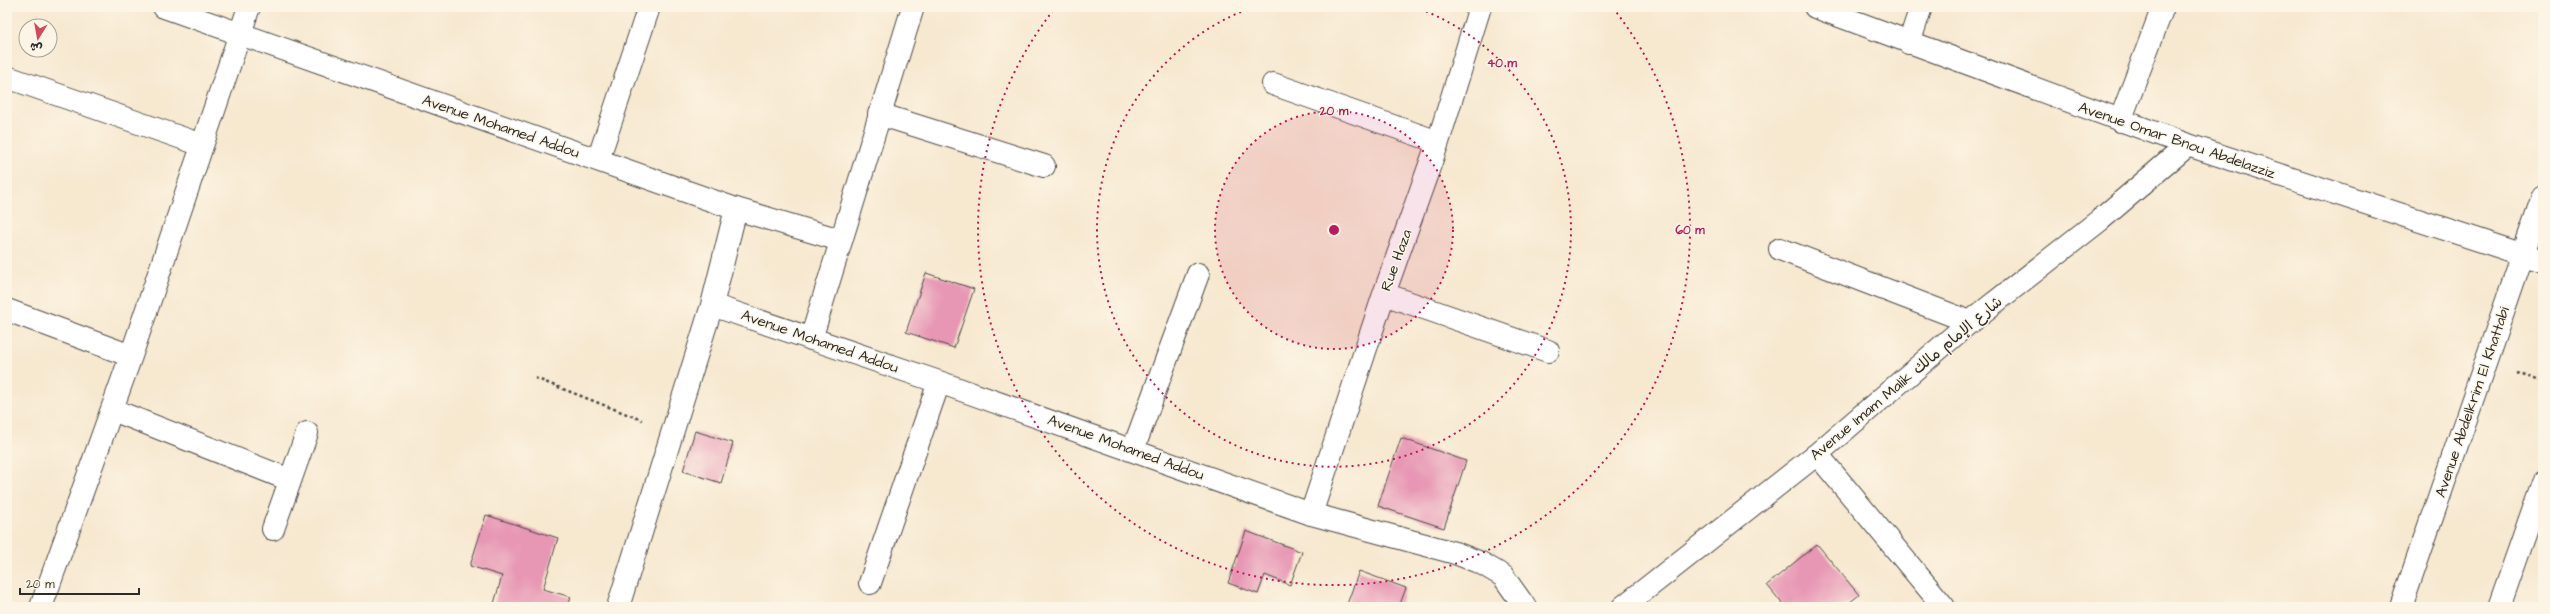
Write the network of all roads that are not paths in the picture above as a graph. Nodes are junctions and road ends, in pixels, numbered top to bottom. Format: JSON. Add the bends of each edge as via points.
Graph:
{"nodes":[{"id":1,"x":164,"y":7,"type":"edge"},
{"id":2,"x":249,"y":7,"type":"edge"},
{"id":3,"x":649,"y":7,"type":"edge"},
{"id":4,"x":913,"y":7,"type":"edge"},
{"id":5,"x":1480,"y":7,"type":"edge"},
{"id":6,"x":1815,"y":7,"type":"edge"},
{"id":7,"x":1921,"y":7,"type":"edge"},
{"id":8,"x":2163,"y":7,"type":"edge"},
{"id":9,"x":240,"y":34,"type":"junction"},
{"id":10,"x":1909,"y":44,"type":"junction"},
{"id":11,"x":7,"y":77,"type":"edge"},
{"id":12,"x":1273,"y":84,"type":"dead end"},
{"id":13,"x":879,"y":114,"type":"junction"},
{"id":14,"x":2120,"y":121,"type":"junction"},
{"id":15,"x":1438,"y":142,"type":"junction"},
{"id":16,"x":202,"y":145,"type":"junction"},
{"id":17,"x":2188,"y":145,"type":"junction"},
{"id":18,"x":598,"y":160,"type":"junction"},
{"id":19,"x":1044,"y":166,"type":"dead end"},
{"id":20,"x":2543,"y":196,"type":"edge"},
{"id":21,"x":736,"y":209,"type":"junction"},
{"id":22,"x":840,"y":240,"type":"junction"},
{"id":23,"x":1780,"y":249,"type":"dead end"},
{"id":24,"x":2523,"y":255,"type":"junction"},
{"id":25,"x":2543,"y":261,"type":"edge"},
{"id":26,"x":1198,"y":274,"type":"dead end"},
{"id":27,"x":1384,"y":294,"type":"junction"},
{"id":28,"x":712,"y":305,"type":"junction"},
{"id":29,"x":7,"y":310,"type":"edge"},
{"id":30,"x":1970,"y":322,"type":"junction"},
{"id":31,"x":811,"y":339,"type":"junction"},
{"id":32,"x":1548,"y":351,"type":"dead end"},
{"id":33,"x":131,"y":356,"type":"junction"},
{"id":34,"x":939,"y":382,"type":"junction"},
{"id":35,"x":112,"y":410,"type":"junction"},
{"id":36,"x":307,"y":433,"type":"dead end"},
{"id":37,"x":1133,"y":450,"type":"junction"},
{"id":38,"x":1817,"y":454,"type":"junction"},
{"id":39,"x":290,"y":480,"type":"junction"},
{"id":40,"x":2543,"y":482,"type":"edge"},
{"id":41,"x":1311,"y":514,"type":"junction"},
{"id":42,"x":273,"y":528,"type":"dead end"},
{"id":43,"x":870,"y":583,"type":"dead end"},
{"id":44,"x":41,"y":607,"type":"edge"},
{"id":45,"x":618,"y":607,"type":"edge"},
{"id":46,"x":1525,"y":607,"type":"edge"},
{"id":47,"x":1623,"y":607,"type":"edge"},
{"id":48,"x":1944,"y":607,"type":"edge"},
{"id":49,"x":2401,"y":607,"type":"edge"},
{"id":50,"x":2499,"y":607,"type":"edge"}],
"edges":[{"from":1,"to":9,"type":"street","name":"Avenue Mohamed Addou"},
{"from":2,"to":9,"type":"street"},
{"from":3,"to":18,"type":"street"},
{"from":4,"to":13,"type":"street"},
{"from":5,"to":15,"type":"street","name":"Rue Haza"},
{"from":6,"to":10,"type":"street","name":"Avenue Omar Bnou Abdelazziz"},
{"from":7,"to":10,"type":"street"},
{"from":8,"to":14,"type":"street"},
{"from":9,"to":16,"type":"street"},
{"from":9,"to":18,"type":"street","name":"Avenue Mohamed Addou"},
{"from":10,"to":14,"type":"street","name":"Avenue Omar Bnou Abdelazziz"},
{"from":11,"to":16,"type":"street"},
{"from":12,"to":15,"type":"street"},
{"from":13,"to":19,"type":"street"},
{"from":13,"to":22,"type":"street"},
{"from":14,"to":17,"type":"street","name":"Avenue Omar Bnou Abdelazziz"},
{"from":15,"to":27,"type":"street","name":"Rue Haza"},
{"from":16,"to":33,"type":"street"},
{"from":17,"to":24,"type":"street","name":"Avenue Omar Bnou Abdelazziz"},
{"from":17,"to":30,"type":"street","name":"Avenue Imam Malik شارع الإمام مالك","via":[[2100,220]]},
{"from":18,"to":21,"type":"street","name":"Avenue Mohamed Addou"},
{"from":20,"to":24,"type":"street","name":"Avenue Abdelkrim El Khattabi"},
{"from":21,"to":22,"type":"street","name":"Avenue Mohamed Addou"},
{"from":21,"to":28,"type":"street"},
{"from":22,"to":31,"type":"street"},
{"from":23,"to":30,"type":"street"},
{"from":24,"to":25,"type":"street","name":"Avenue Omar Bnou Abdelazziz"},
{"from":24,"to":49,"type":"street","name":"Avenue Abdelkrim El Khattabi"},
{"from":26,"to":37,"type":"street"},
{"from":27,"to":32,"type":"street"},
{"from":27,"to":41,"type":"street","name":"Rue Haza"},
{"from":28,"to":31,"type":"street","name":"Avenue Mohamed Addou"},
{"from":28,"to":45,"type":"street"},
{"from":29,"to":33,"type":"street"},
{"from":30,"to":38,"type":"street","name":"Avenue Imam Malik شارع الإمام مالك"},
{"from":31,"to":34,"type":"street","name":"Avenue Mohamed Addou"},
{"from":33,"to":35,"type":"street"},
{"from":34,"to":37,"type":"street","name":"Avenue Mohamed Addou"},
{"from":34,"to":43,"type":"street"},
{"from":35,"to":39,"type":"street"},
{"from":35,"to":44,"type":"street"},
{"from":36,"to":39,"type":"street"},
{"from":37,"to":41,"type":"street","name":"Avenue Mohamed Addou"},
{"from":38,"to":47,"type":"street","name":"Avenue Imam Malik شارع الإمام مالك"},
{"from":38,"to":48,"type":"street"},
{"from":39,"to":42,"type":"street"},
{"from":40,"to":50,"type":"street"},
{"from":41,"to":46,"type":"street","name":"Avenue Mohamed Addou","via":[[1435,546],[1481,563],[1503,576]]}]}
